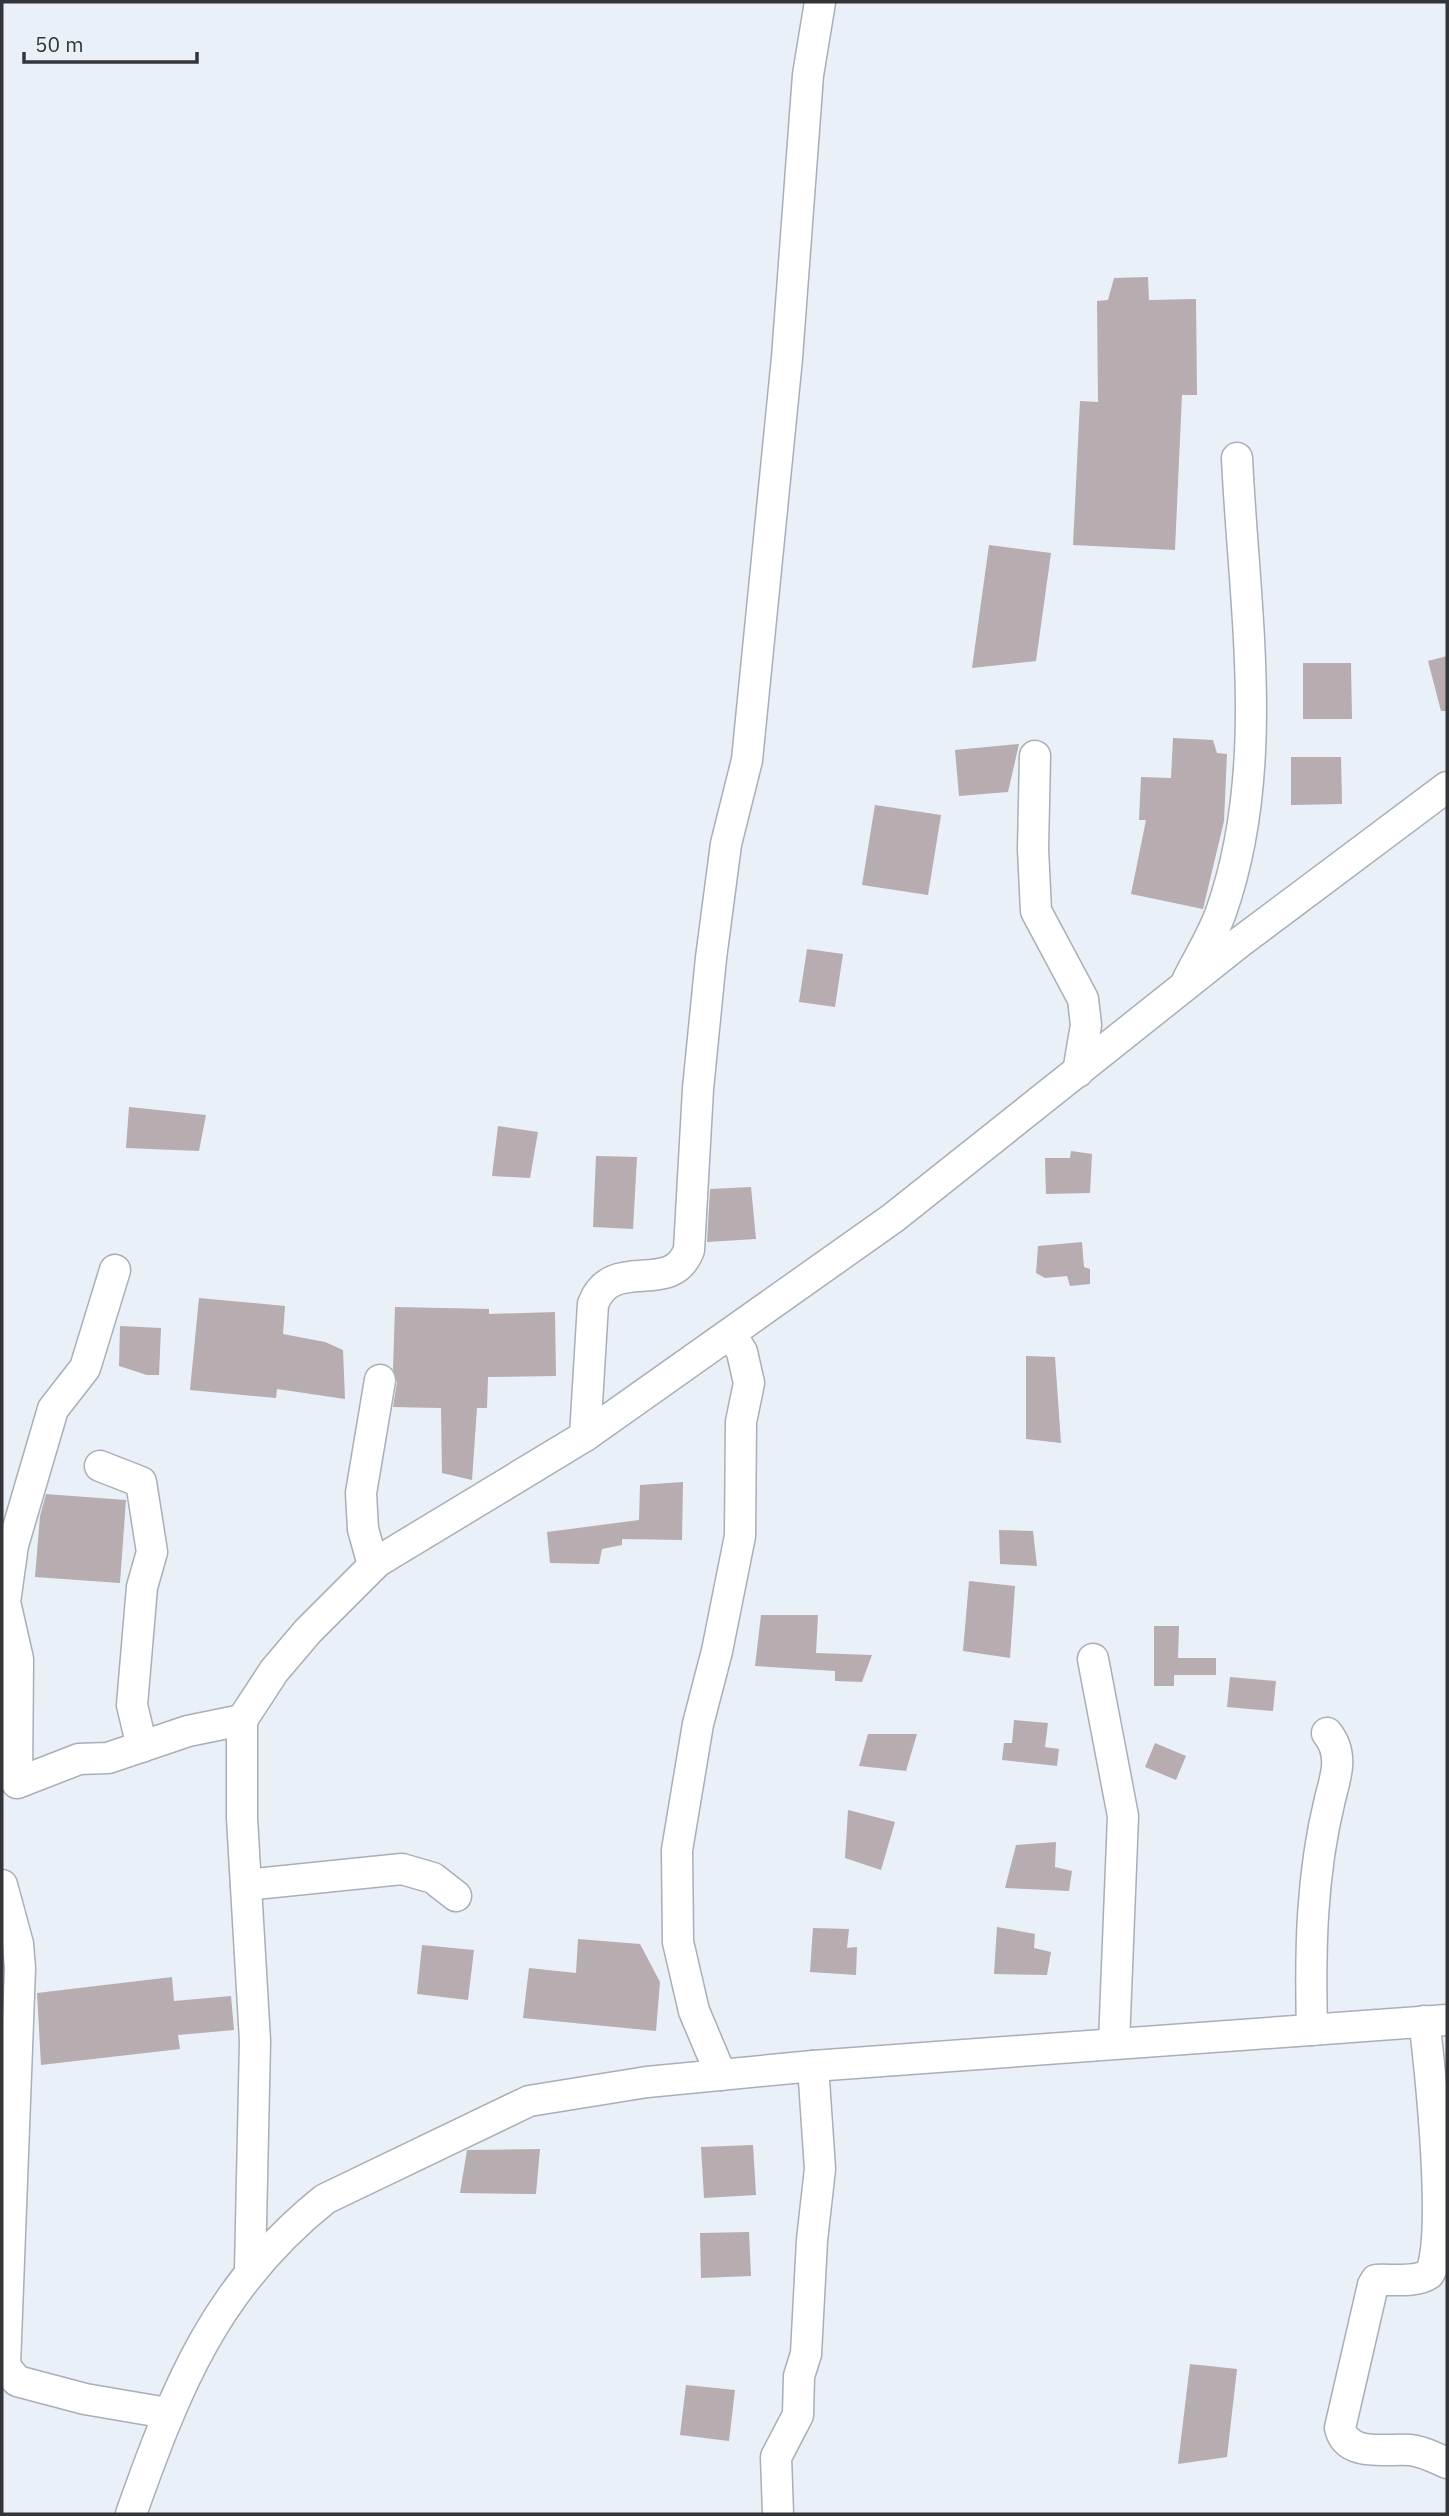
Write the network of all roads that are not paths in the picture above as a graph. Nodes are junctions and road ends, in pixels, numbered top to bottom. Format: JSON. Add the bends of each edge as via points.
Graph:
{"nodes":[{"id":1,"x":820,"y":2,"type":"edge"},
{"id":2,"x":1237,"y":458,"type":"dead end"},
{"id":3,"x":1035,"y":756,"type":"dead end"},
{"id":4,"x":1447,"y":787,"type":"edge"},
{"id":5,"x":1183,"y":988,"type":"junction"},
{"id":6,"x":1078,"y":1072,"type":"junction"},
{"id":7,"x":115,"y":1270,"type":"dead end"},
{"id":8,"x":731,"y":1334,"type":"junction"},
{"id":9,"x":380,"y":1380,"type":"dead end"},
{"id":10,"x":585,"y":1436,"type":"junction"},
{"id":11,"x":100,"y":1466,"type":"dead end"},
{"id":12,"x":373,"y":1565,"type":"junction"},
{"id":13,"x":1094,"y":1659,"type":"dead end"},
{"id":14,"x":242,"y":1720,"type":"junction"},
{"id":15,"x":1327,"y":1733,"type":"dead end"},
{"id":16,"x":142,"y":1747,"type":"junction"},
{"id":17,"x":2,"y":1885,"type":"edge"},
{"id":18,"x":246,"y":1885,"type":"junction"},
{"id":19,"x":456,"y":1896,"type":"dead end"},
{"id":20,"x":10,"y":1942,"type":"edge"},
{"id":21,"x":1436,"y":2021,"type":"edge"},
{"id":22,"x":1312,"y":2030,"type":"junction"},
{"id":23,"x":1114,"y":2043,"type":"junction"},
{"id":24,"x":813,"y":2066,"type":"junction"},
{"id":25,"x":721,"y":2075,"type":"junction"},
{"id":26,"x":1441,"y":2269,"type":"edge"},
{"id":27,"x":250,"y":2270,"type":"junction"},
{"id":28,"x":167,"y":2413,"type":"junction"},
{"id":29,"x":1447,"y":2463,"type":"edge"},
{"id":30,"x":131,"y":2514,"type":"edge"},
{"id":31,"x":778,"y":2514,"type":"edge"}],
"edges":[{"from":1,"to":10,"type":"street","via":[[808,75],[787,358],[747,760],[726,844],[711,958],[689,1251],[684,1265],[668,1273],[610,1280],[598,1290],[593,1304]]},
{"from":2,"to":5,"type":"street","via":[[1250,659],[1248,772],[1228,889]]},
{"from":3,"to":6,"type":"street","via":[[1036,911],[1083,999],[1086,1025]]},
{"from":4,"to":5,"type":"street"},
{"from":5,"to":6,"type":"street"},
{"from":6,"to":8,"type":"street","via":[[893,1218]]},
{"from":7,"to":16,"type":"street","via":[[85,1368],[53,1409],[13,1545],[5,1602],[18,1659],[16,1783],[79,1759],[108,1758]]},
{"from":8,"to":10,"type":"street"},
{"from":8,"to":25,"type":"street","via":[[742,1352],[749,1383],[741,1422],[740,1536],[698,1724],[677,1850],[678,1942],[694,2011]]},
{"from":9,"to":12,"type":"street","via":[[362,1493],[363,1529]]},
{"from":10,"to":12,"type":"street"},
{"from":11,"to":16,"type":"street","via":[[141,1482],[152,1552],[142,1587],[132,1704]]},
{"from":12,"to":14,"type":"street","via":[[274,1671]]},
{"from":13,"to":23,"type":"street","via":[[1123,1816]]},
{"from":14,"to":16,"type":"street"},
{"from":14,"to":18,"type":"street"},
{"from":15,"to":22,"type":"street","via":[[1337,1752],[1338,1767],[1324,1824],[1311,1927]]},
{"from":17,"to":20,"type":"street"},
{"from":18,"to":19,"type":"street","via":[[401,1869],[433,1878]]},
{"from":18,"to":27,"type":"street","via":[[255,2041]]},
{"from":20,"to":28,"type":"street","via":[[20,1989],[5,2366],[17,2381]]},
{"from":21,"to":22,"type":"street"},
{"from":21,"to":26,"type":"street","via":[[1443,2171]]},
{"from":22,"to":23,"type":"street"},
{"from":23,"to":24,"type":"street"},
{"from":24,"to":25,"type":"street"},
{"from":24,"to":31,"type":"street","via":[[820,2169],[806,2354],[799,2376],[798,2415],[774,2468]]},
{"from":25,"to":27,"type":"street","via":[[529,2101],[325,2199]]},
{"from":26,"to":29,"type":"street","via":[[1420,2278],[1374,2282],[1340,2428],[1345,2440],[1356,2447],[1410,2450]]},
{"from":27,"to":28,"type":"street","via":[[204,2339]]},
{"from":28,"to":30,"type":"street"}]}
